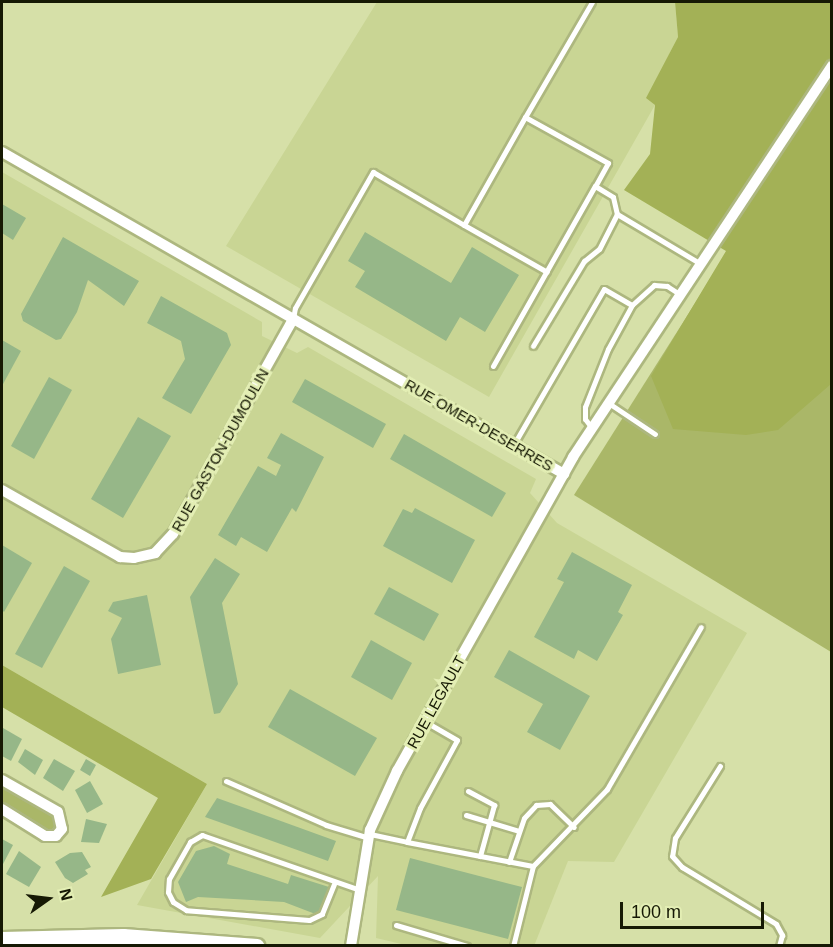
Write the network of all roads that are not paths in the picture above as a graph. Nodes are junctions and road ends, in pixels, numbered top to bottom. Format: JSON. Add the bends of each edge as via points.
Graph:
{"nodes":[{"id":1,"x":592,"y":2,"type":"edge"},
{"id":2,"x":831,"y":66,"type":"edge"},
{"id":3,"x":525,"y":117,"type":"junction"},
{"id":4,"x":2,"y":152,"type":"edge"},
{"id":5,"x":595,"y":186,"type":"junction"},
{"id":6,"x":617,"y":214,"type":"junction"},
{"id":7,"x":464,"y":225,"type":"junction"},
{"id":8,"x":701,"y":264,"type":"junction"},
{"id":9,"x":546,"y":272,"type":"junction"},
{"id":10,"x":681,"y":295,"type":"junction"},
{"id":11,"x":632,"y":305,"type":"junction"},
{"id":12,"x":293,"y":319,"type":"junction"},
{"id":13,"x":533,"y":345,"type":"dead end"},
{"id":14,"x":493,"y":366,"type":"dead end"},
{"id":15,"x":610,"y":404,"type":"junction"},
{"id":16,"x":593,"y":429,"type":"junction"},
{"id":17,"x":655,"y":434,"type":"dead end"},
{"id":18,"x":513,"y":444,"type":"junction"},
{"id":19,"x":564,"y":474,"type":"junction"},
{"id":20,"x":2,"y":490,"type":"edge"},
{"id":21,"x":701,"y":627,"type":"dead end"},
{"id":22,"x":424,"y":721,"type":"junction"},
{"id":23,"x":720,"y":766,"type":"dead end"},
{"id":24,"x":2,"y":780,"type":"edge"},
{"id":25,"x":226,"y":781,"type":"dead end"},
{"id":26,"x":468,"y":791,"type":"dead end"},
{"id":27,"x":2,"y":809,"type":"edge"},
{"id":28,"x":466,"y":815,"type":"dead end"},
{"id":29,"x":489,"y":822,"type":"junction"},
{"id":30,"x":574,"y":826,"type":"junction"},
{"id":31,"x":519,"y":831,"type":"junction"},
{"id":32,"x":369,"y":836,"type":"junction"},
{"id":33,"x":407,"y":842,"type":"junction"},
{"id":34,"x":480,"y":856,"type":"junction"},
{"id":35,"x":509,"y":862,"type":"junction"},
{"id":36,"x":532,"y":866,"type":"junction"},
{"id":37,"x":334,"y":884,"type":"junction"},
{"id":38,"x":360,"y":890,"type":"junction"},
{"id":39,"x":396,"y":925,"type":"dead end"},
{"id":40,"x":2,"y":939,"type":"edge"},
{"id":41,"x":189,"y":942,"type":"edge"},
{"id":42,"x":257,"y":945,"type":"edge"},
{"id":43,"x":351,"y":945,"type":"edge"},
{"id":44,"x":467,"y":945,"type":"edge"},
{"id":45,"x":513,"y":945,"type":"edge"},
{"id":46,"x":779,"y":945,"type":"edge"}],
"edges":[{"from":1,"to":3,"type":"lane"},
{"from":2,"to":8,"type":"street","name":"RUE OMER-DESERRES"},
{"from":3,"to":5,"type":"lane","via":[[608,163]]},
{"from":3,"to":7,"type":"lane"},
{"from":4,"to":12,"type":"street","name":"RUE OMER-DESERRES"},
{"from":5,"to":6,"type":"lane","via":[[613,196]]},
{"from":5,"to":9,"type":"lane"},
{"from":6,"to":8,"type":"lane"},
{"from":6,"to":13,"type":"lane"},
{"from":7,"to":9,"type":"lane"},
{"from":7,"to":12,"type":"lane","via":[[373,172],[295,308]]},
{"from":8,"to":10,"type":"street","name":"RUE OMER-DESERRES"},
{"from":9,"to":14,"type":"lane"},
{"from":10,"to":11,"type":"lane","via":[[667,286],[654,285]]},
{"from":10,"to":15,"type":"street","name":"RUE OMER-DESERRES"},
{"from":11,"to":16,"type":"lane","via":[[585,407],[585,419]]},
{"from":11,"to":18,"type":"lane","via":[[604,289]]},
{"from":12,"to":18,"type":"street","name":"RUE OMER-DESERRES"},
{"from":12,"to":20,"type":"street","name":"RUE GASTON-DUMOULIN","via":[[173,534],[155,553],[120,557]]},
{"from":15,"to":16,"type":"street","name":"RUE OMER-DESERRES"},
{"from":15,"to":17,"type":"lane"},
{"from":16,"to":19,"type":"street","name":"RUE OMER-DESERRES"},
{"from":18,"to":19,"type":"street","name":"RUE OMER-DESERRES"},
{"from":19,"to":22,"type":"street","name":"RUE LEGAULT"},
{"from":21,"to":30,"type":"lane","via":[[607,789]]},
{"from":22,"to":32,"type":"street","name":"RUE LEGAULT","via":[[379,805]]},
{"from":22,"to":33,"type":"lane","via":[[457,740],[420,808]]},
{"from":23,"to":46,"type":"lane","via":[[675,838],[672,856],[682,867],[776,924],[782,935]]},
{"from":24,"to":27,"type":"street","via":[[58,812],[62,829],[56,836],[45,836]]},
{"from":25,"to":32,"type":"lane","via":[[326,825]]},
{"from":26,"to":29,"type":"lane","via":[[494,805]]},
{"from":28,"to":29,"type":"lane"},
{"from":29,"to":31,"type":"lane"},
{"from":29,"to":34,"type":"lane"},
{"from":30,"to":31,"type":"lane","via":[[550,804],[541,803],[527,812]]},
{"from":30,"to":36,"type":"lane"},
{"from":31,"to":35,"type":"lane"},
{"from":32,"to":33,"type":"lane"},
{"from":32,"to":38,"type":"street","name":"RUE LEGAULT"},
{"from":33,"to":34,"type":"lane"},
{"from":34,"to":35,"type":"lane"},
{"from":35,"to":36,"type":"lane"},
{"from":36,"to":45,"type":"lane"},
{"from":37,"to":37,"type":"lane","via":[[202,835],[190,842],[169,879],[168,892],[177,906],[186,910],[309,920],[322,914]]},
{"from":37,"to":38,"type":"lane"},
{"from":38,"to":43,"type":"street","name":"RUE LEGAULT"},
{"from":39,"to":44,"type":"lane"},
{"from":40,"to":41,"type":"street","via":[[108,936]]},
{"from":41,"to":42,"type":"street"}]}
